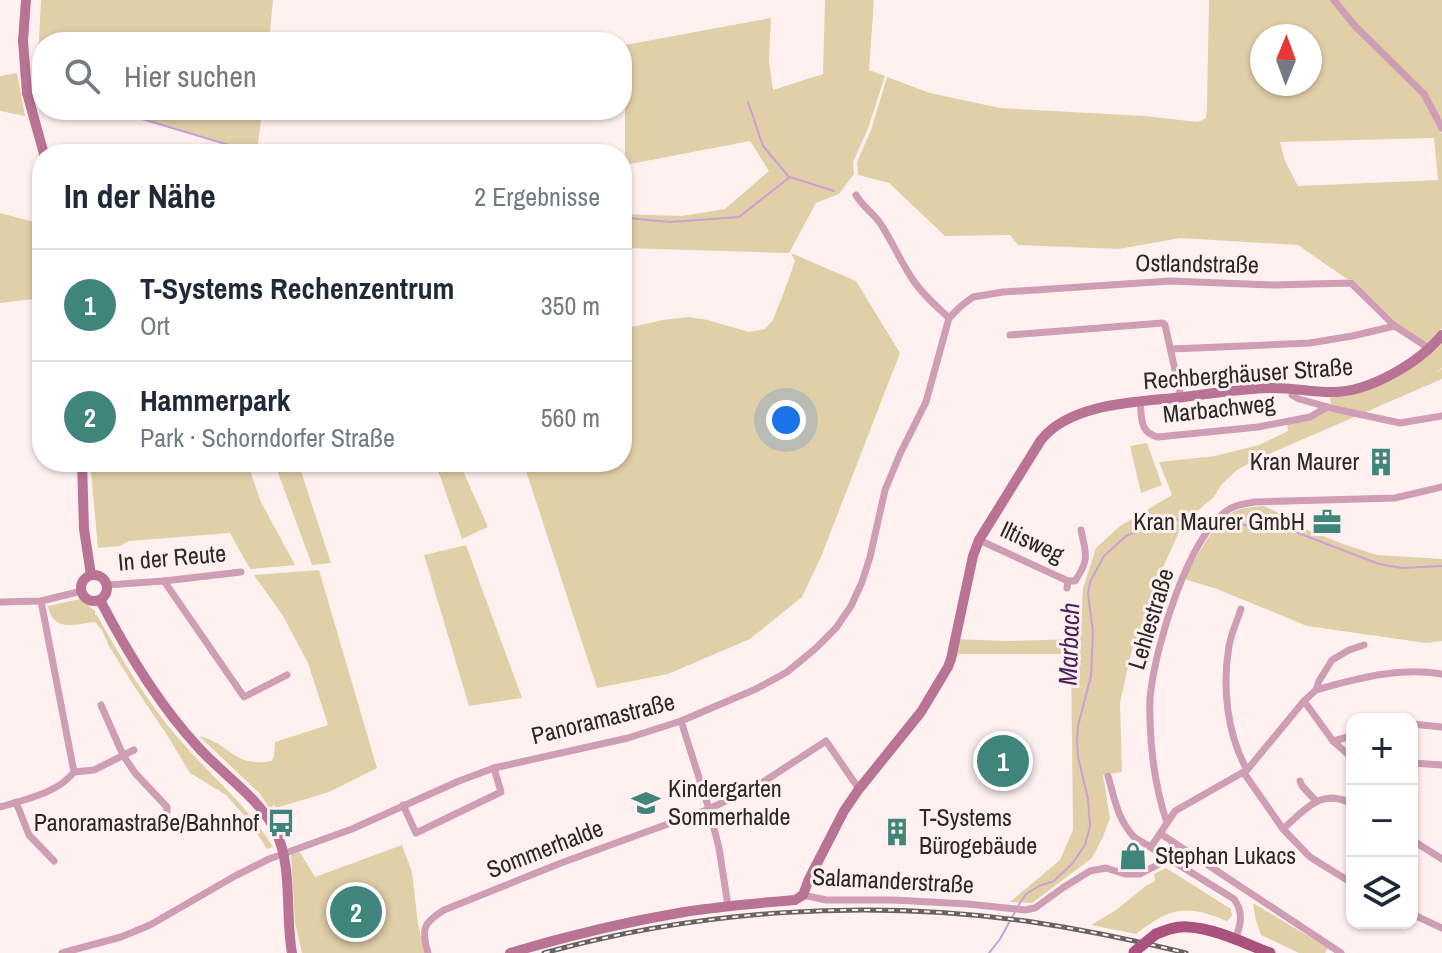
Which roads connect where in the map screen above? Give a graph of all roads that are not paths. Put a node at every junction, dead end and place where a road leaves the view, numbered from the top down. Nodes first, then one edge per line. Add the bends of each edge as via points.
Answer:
1 (23, 0) edge
2 (1334, 0) edge
3 (32, 106) edge
4 (36, 120) edge
5 (1442, 128) edge
6 (42, 144) edge
7 (856, 195) dead end
8 (949, 318) junction
9 (1395, 326) junction
10 (1010, 335) dead end
11 (1442, 335) edge
12 (1172, 349) junction
13 (1430, 349) junction
14 (1292, 389) junction
15 (1181, 397) junction
16 (1140, 401) junction
17 (1327, 407) junction
18 (1442, 416) edge
19 (82, 472) edge
20 (1442, 487) edge
21 (1081, 530) dead end
22 (979, 540) junction
23 (241, 572) dead end
24 (91, 575) junction
25 (164, 581) junction
26 (107, 585) junction
27 (82, 591) junction
28 (100, 600) junction
29 (41, 601) junction
30 (0, 602) edge
31 (1241, 609) dead end
32 (1364, 645) dead end
33 (1442, 674) edge
34 (287, 675) dead end
35 (1316, 690) junction
36 (1304, 701) junction
37 (101, 705) dead end
38 (681, 721) junction
39 (1418, 725) edge
40 (1442, 727) edge
41 (1346, 738) edge
42 (1333, 741) junction
43 (134, 750) dead end
44 (1346, 753) edge
45 (123, 755) junction
46 (1418, 763) edge
47 (1442, 765) edge
48 (494, 768) junction
49 (74, 772) junction
50 (1245, 772) junction
51 (1108, 776) dead end
52 (1300, 781) dead end
53 (859, 789) junction
54 (1316, 801) junction
55 (16, 802) junction
56 (1346, 802) edge
57 (403, 805) junction
58 (0, 807) edge
59 (709, 809) junction
60 (167, 812) dead end
61 (1167, 823) junction
62 (1283, 829) junction
63 (1161, 834) junction
64 (1418, 844) edge
65 (1151, 847) junction
66 (284, 854) junction
67 (1169, 859) junction
68 (1442, 859) edge
69 (54, 861) dead end
70 (1346, 879) edge
71 (803, 895) junction
72 (728, 906) junction
73 (1418, 917) edge
74 (1442, 928) edge
75 (1237, 939) junction
76 (62, 953) edge
77 (291, 953) edge
78 (428, 953) edge
79 (510, 953) edge
80 (1134, 953) edge
81 (1270, 953) edge
82 (1341, 953) edge

1 - 3 street
2 - 5 street via 1424,94
4 - 6 street
7 - 8 street via 884,230 911,278
8 - 9 street, Ostlandstraße via 973,297 988,293 1170,281 1351,283
8 - 38 street, Panoramastraße via 926,402 885,490 870,557 851,606 836,628 787,672
9 - 12 street via 1310,343
9 - 13 street, Ostlandstraße
10 - 12 street via 1163,323
11 - 13 street, Rechberghäuser Straße
12 - 15 street
13 - 14 street, Rechberghäuser Straße via 1402,369 1359,388
14 - 15 street, Rechberghäuser Straße
14 - 17 street via 1296,398
15 - 16 street, Rechberghäuser Straße
16 - 17 street, Marbachweg via 1145,431 1161,437 1258,427 1310,417
16 - 22 street, Rechberghäuser Straße via 1090,411 1046,434
17 - 18 street via 1400,423
19 - 24 street
20 - 61 street, Lehlestraße via 1395,498 1254,502 1223,513 1205,534 1180,580 1150,692 1151,752
21 - 22 street, Iltisweg via 1087,557 1083,570 1067,585
22 - 53 street, Rechberghäuser Straße via 948,667 921,712
23 - 25 street, In der Reute
24 - 26 street
24 - 27 street via 83,581
25 - 26 street, In der Reute
25 - 34 street via 244,697
26 - 28 street
27 - 28 street via 88,599
27 - 29 street
28 - 66 street via 171,715 263,812
29 - 30 street
29 - 49 street
31 - 50 street via 1229,645 1227,688 1231,732
32 - 35 street via 1332,660
33 - 35 street via 1367,675
35 - 36 street
36 - 42 street
36 - 50 street
37 - 45 street
38 - 48 street, Panoramastraße
38 - 59 street
39 - 40 street
41 - 42 street
42 - 44 street
43 - 45 street
45 - 49 street via 94,770
45 - 60 street
46 - 47 street
48 - 57 street, Panoramastraße
48 - 57 street via 501,792 416,833
49 - 55 street via 39,795
50 - 61 street via 1175,811
50 - 62 street
51 - 65 street via 1124,825
52 - 54 street
53 - 59 street, Sommerhalde via 826,741 757,786
53 - 71 street, Rechberghäuser Straße
54 - 56 street via 1332,797
54 - 62 street
55 - 58 street
55 - 69 street via 29,835
57 - 66 street, Panoramastraße
59 - 72 street
59 - 78 street, Sommerhalde via 444,910 424,927
61 - 63 street
62 - 70 street via 1310,857
63 - 65 street
63 - 82 street
64 - 68 street
65 - 67 street
66 - 76 street, Panoramastraße via 145,927
66 - 77 street
67 - 71 street, Salamanderstraße via 1140,874 1090,871 1025,910
67 - 75 street via 1234,899 1242,917
71 - 72 street, Salamanderstraße
72 - 79 street, Salamanderstraße via 579,933
73 - 74 street
75 - 80 main road, bridge via 1204,929 1171,928
75 - 81 main road

